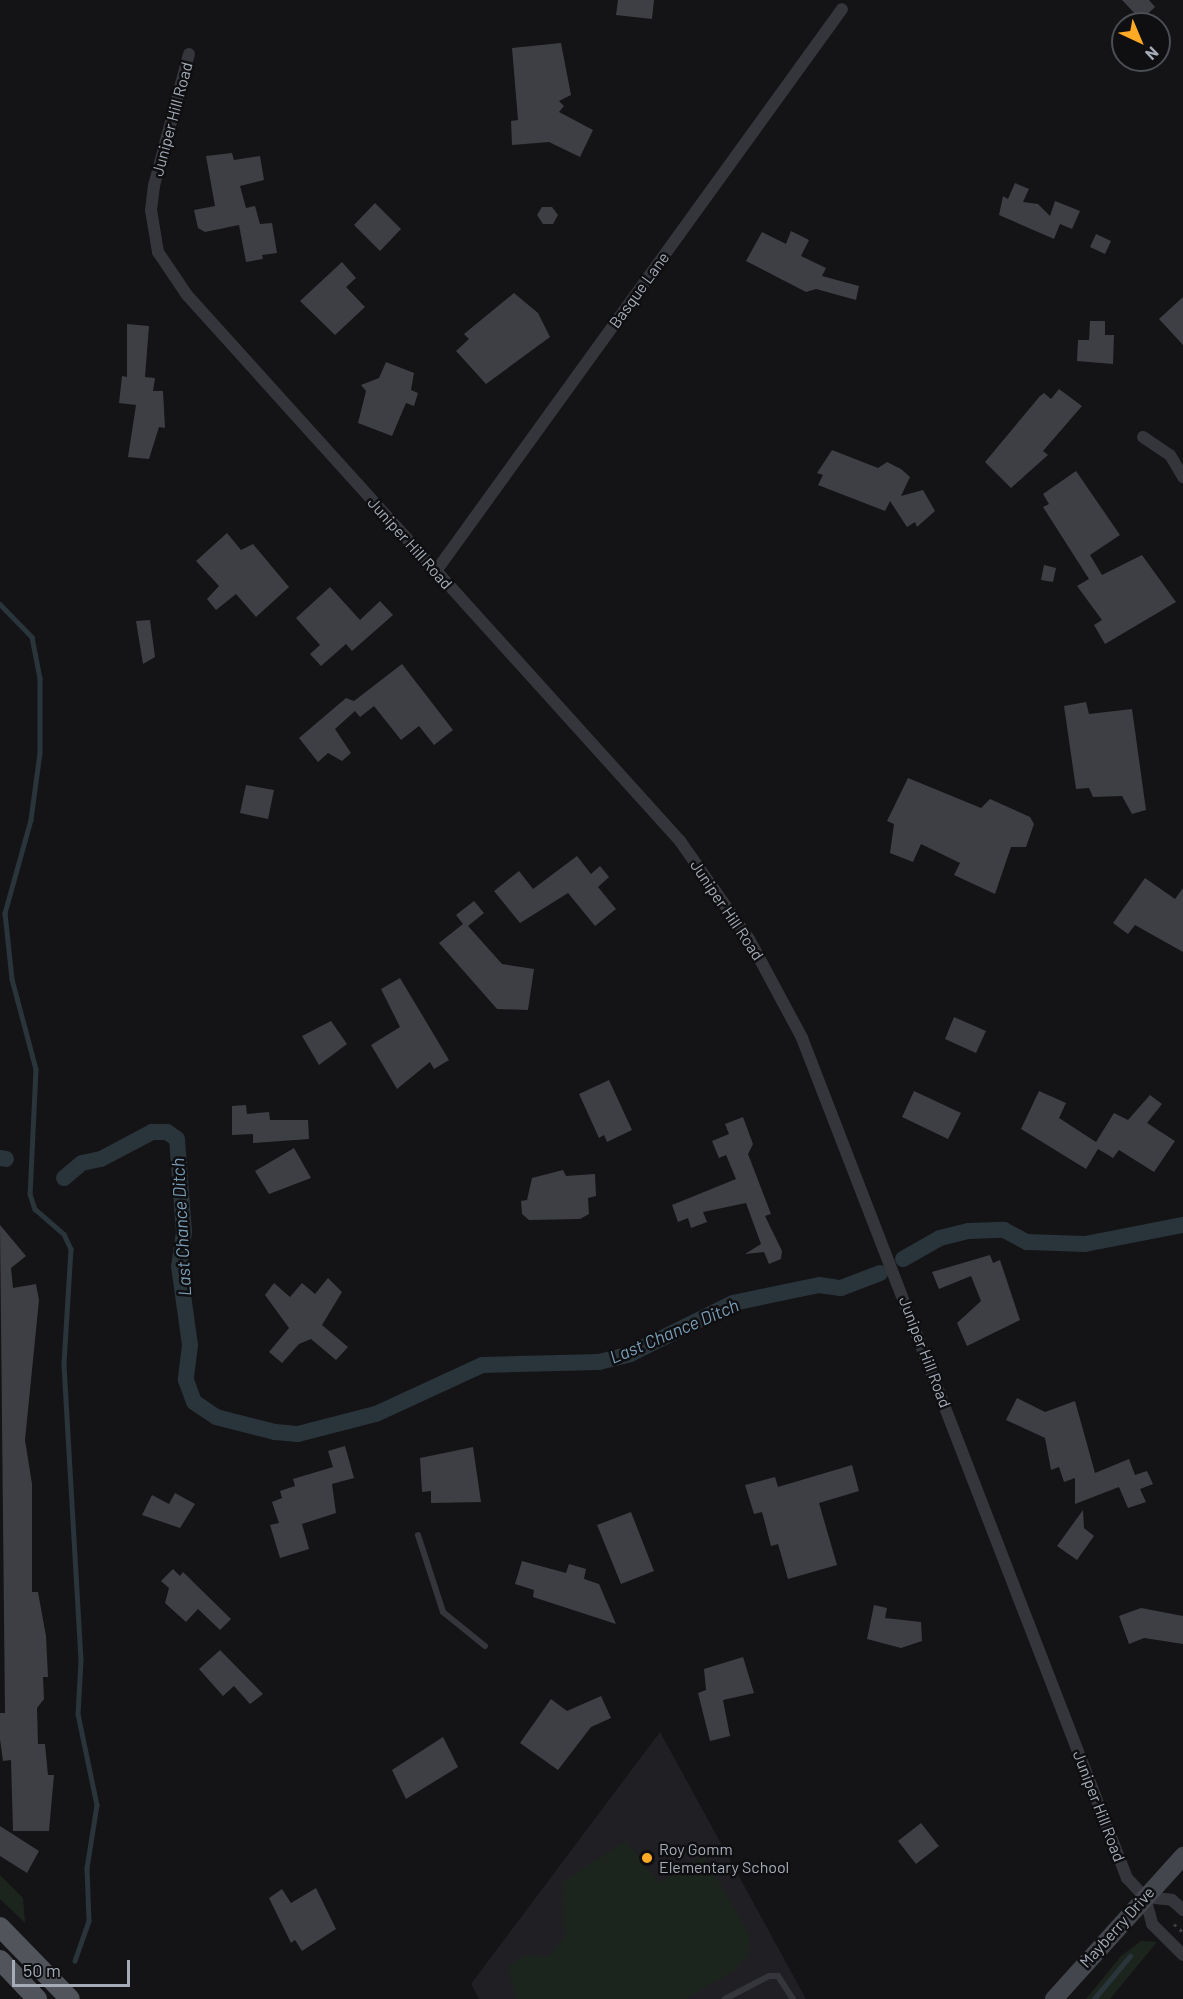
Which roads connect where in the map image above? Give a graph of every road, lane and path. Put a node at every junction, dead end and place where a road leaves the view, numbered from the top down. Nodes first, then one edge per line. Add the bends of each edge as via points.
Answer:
1 (842, 9) dead end
2 (189, 54) dead end
3 (1143, 437) dead end
4 (1183, 477) edge
5 (436, 572) junction
6 (418, 1535) dead end
7 (485, 1646) dead end
8 (1183, 1856) edge
9 (1145, 1897) junction
10 (1183, 1910) edge
11 (0, 1927) edge
12 (1183, 1955) edge
13 (0, 1960) edge
14 (37, 1999) edge
15 (70, 1999) edge
16 (725, 1999) edge
17 (793, 1999) edge
18 (1054, 1999) edge

1 - 5 street, Basque Lane
2 - 5 street, Juniper Hill Road via 154,186 151,221 158,252 187,295
3 - 4 street via 1170,455
5 - 9 street, Juniper Hill Road via 680,841 729,906 769,973 802,1038 1127,1878
6 - 7 lane via 443,1612
8 - 9 main road, Mayberry Drive
9 - 10 street via 1172,1900
9 - 12 street via 1152,1924
9 - 18 main road, Mayberry Drive
11 - 15 main road
13 - 14 main road
16 - 17 lane via 769,1976 778,1976

